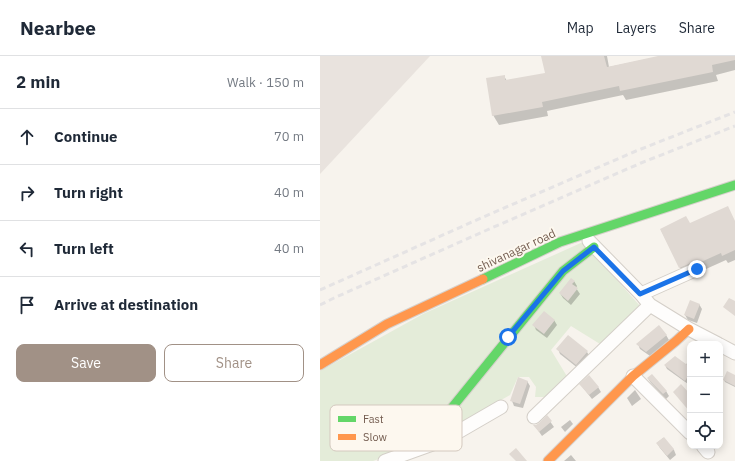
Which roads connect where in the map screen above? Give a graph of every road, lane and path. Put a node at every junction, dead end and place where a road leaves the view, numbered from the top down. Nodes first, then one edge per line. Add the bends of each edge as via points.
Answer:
1 (735, 185) edge
2 (582, 235) junction
3 (594, 247) junction
4 (697, 269) dead end
5 (640, 294) junction
6 (650, 305) junction
7 (689, 329) junction
8 (712, 341) edge
9 (723, 347) edge
10 (735, 353) edge
11 (320, 365) edge
12 (633, 376) junction
13 (454, 405) edge
14 (501, 406) dead end
15 (534, 417) dead end
16 (462, 429) edge
17 (687, 430) edge
18 (413, 451) edge
19 (385, 461) edge
20 (548, 461) edge

1 - 2 street, shivanagar road
2 - 3 street
2 - 11 street, shivanagar road via 560,242 387,324
3 - 5 street
3 - 13 street via 563,271
4 - 5 street
5 - 6 street
6 - 7 street
6 - 15 street
7 - 8 street
7 - 12 street
9 - 10 street
12 - 17 street
12 - 20 street
14 - 16 street
18 - 19 street

